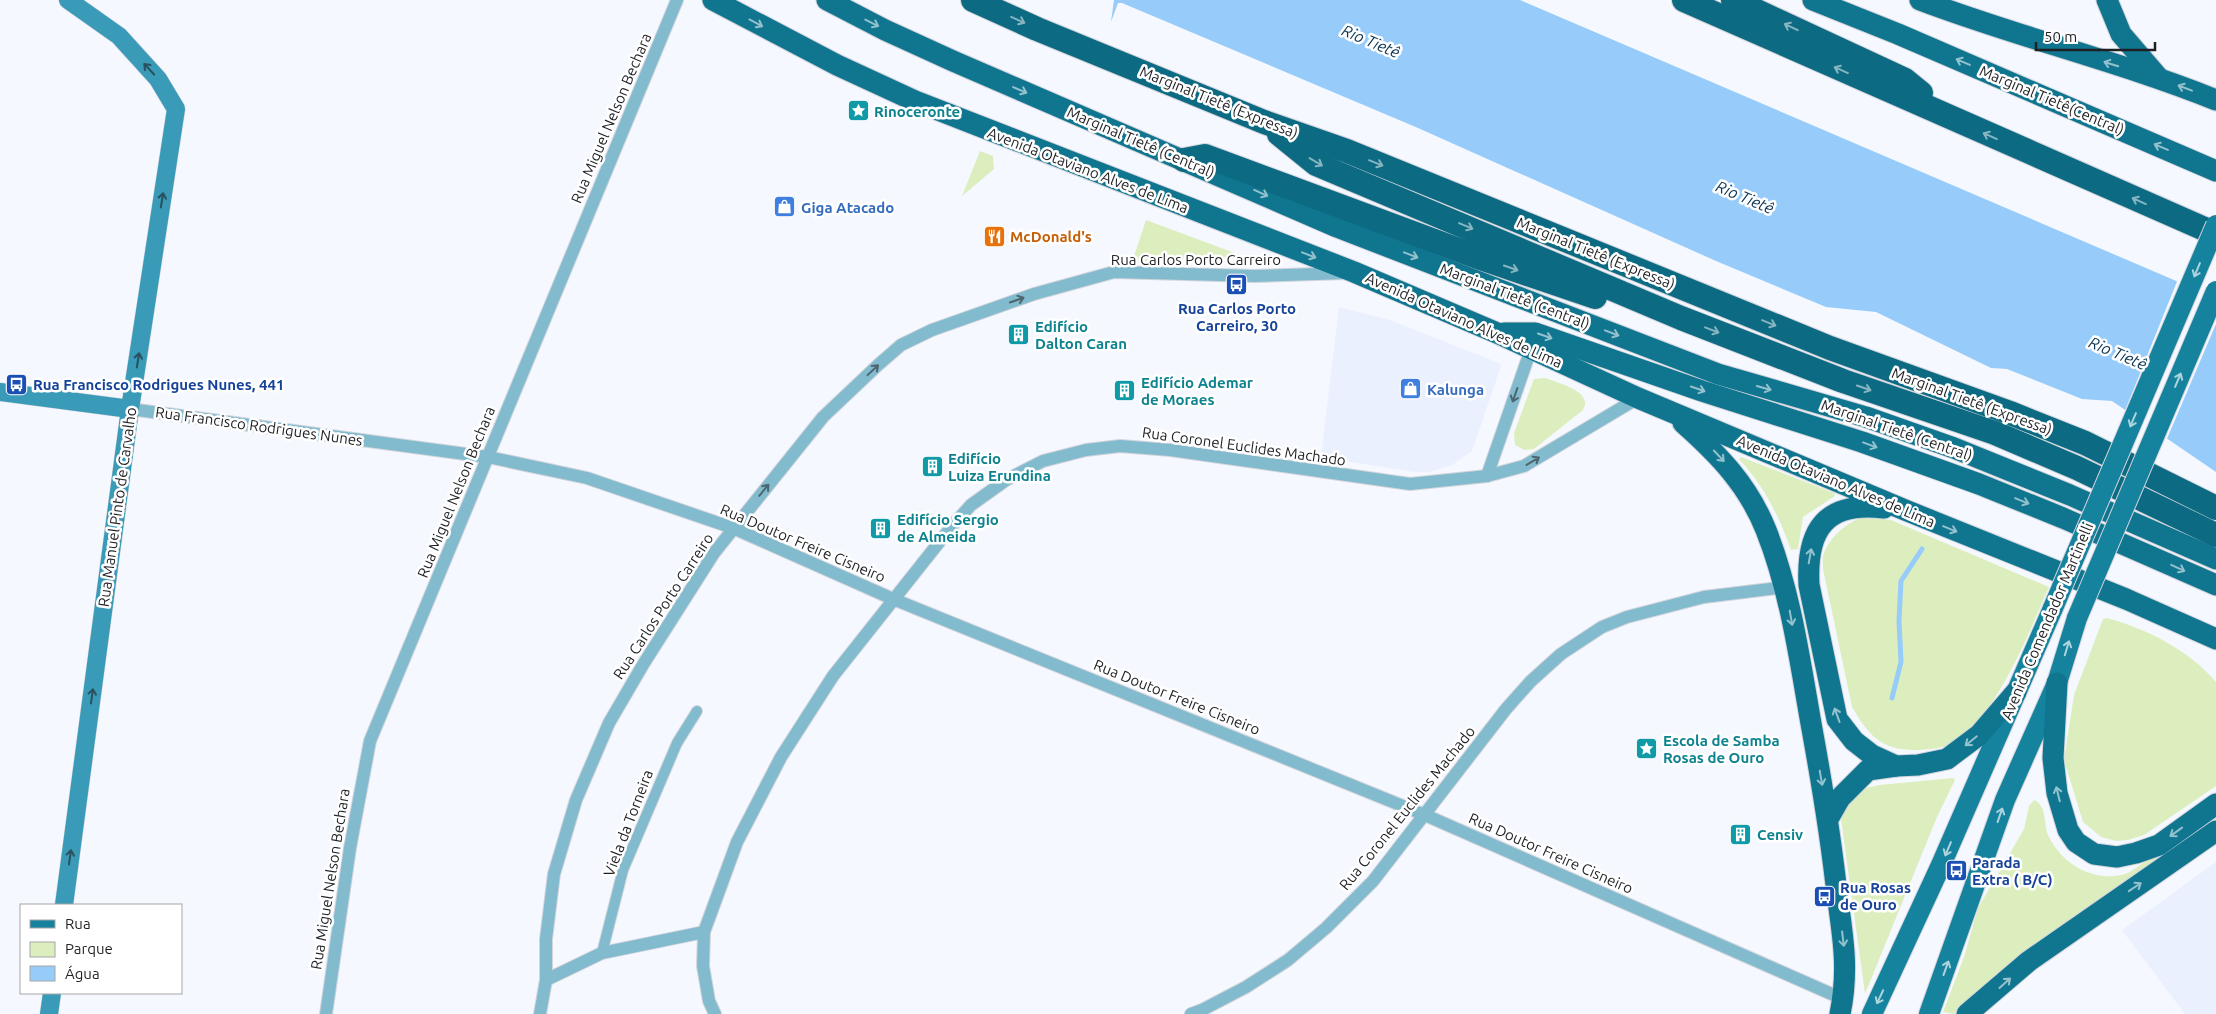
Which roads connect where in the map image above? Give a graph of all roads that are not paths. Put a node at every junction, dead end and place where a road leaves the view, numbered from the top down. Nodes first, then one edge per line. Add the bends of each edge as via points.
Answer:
1 (68, 0) edge
2 (677, 0) edge
3 (713, 0) edge
4 (827, 0) edge
5 (973, 0) edge
6 (1684, 0) edge
7 (1732, 0) edge
8 (1813, 0) edge
9 (1849, 0) edge
10 (1920, 0) edge
11 (2107, 0) edge
12 (1898, 34) junction
13 (2158, 78) junction
14 (2214, 99) edge
15 (1953, 120) junction
16 (1264, 122) junction
17 (1184, 160) junction
18 (2211, 168) edge
19 (2216, 225) edge
20 (2216, 234) edge
21 (1354, 272) junction
22 (2216, 291) edge
23 (1680, 318) junction
24 (1497, 333) junction
25 (1531, 349) junction
26 (0, 392) edge
27 (1638, 398) junction
28 (130, 408) junction
29 (1670, 411) junction
30 (488, 457) junction
31 (1487, 476) junction
32 (2216, 508) edge
33 (1905, 510) junction
34 (733, 528) junction
35 (2216, 535) edge
36 (2216, 559) edge
37 (2216, 586) edge
38 (1786, 587) junction
39 (2126, 599) junction
40 (893, 600) junction
41 (2216, 639) edge
42 (2216, 656) edge
43 (2057, 683) junction
44 (2016, 692) junction
45 (697, 711) dead end
46 (1896, 766) junction
47 (2216, 804) edge
48 (1425, 815) junction
49 (1828, 819) junction
50 (2216, 831) edge
51 (64, 904) edge
52 (704, 932) junction
53 (602, 953) junction
54 (546, 980) junction
55 (52, 994) edge
56 (1842, 1006) edge
57 (50, 1014) edge
58 (326, 1014) edge
59 (540, 1014) edge
60 (715, 1014) edge
61 (1191, 1014) edge
62 (1872, 1014) edge
63 (1929, 1014) edge
64 (1967, 1014) edge

28 -> 1 main road, Rua Manuel Pinto de Carvalho via 176,109 158,79 119,36
2 - 30 street, Rua Miguel Nelson Bechara
3 -> 21 highway, Avenida Otaviano Alves de Lima via 837,65 915,101
4 -> 17 highway, Marginal Tietê (Central) via 953,61
5 -> 16 highway, Marginal Tietê (Expressa)
15 -> 6 highway
15 -> 7 highway via 1905,80
8 - 12 highway
9 - 12 highway via 1872,10
13 -> 10 highway via 1969,19
11 - 13 highway via 2121,34
18 -> 12 highway, Marginal Tietê(Central)
14 -> 13 highway
20 -> 15 highway
16 -> 23 highway, Marginal Tietê (Central) via 1316,164
16 -> 32 highway, Marginal Tietê (Expressa) via 1347,151 1830,348 2085,443
17 -> 23 highway via 1204,156 1483,259 1648,315
17 -> 36 highway, Marginal Tietê (Central) via 1337,227 1718,374 1866,417 1954,448
19 -> 44 main road, Avenida Comendador Martinelli, bridge
21 - 24 highway, Avenida Otaviano Alves de Lima
34 -> 21 street, Rua Carlos Porto Carreiro via 823,417 901,345 932,330 1034,294 1114,272 1254,276
43 -> 22 main road, Avenida Comendador Martinelli, bridge via 2077,618
23 -> 35 highway, Marginal Tietê (Central) via 1843,381 1995,433 2077,468
24 - 25 highway, Avenida Otaviano Alves de Lima
24 -> 37 highway via 1535,333 1862,442 2063,518
25 - 27 highway, Avenida Otaviano Alves de Lima
25 -> 31 street
26 - 28 main road, Rua Francisco Rodrigues Nunes
27 - 29 highway, Avenida Otaviano Alves de Lima
31 -> 27 street, Rua Coronel Euclides Machado via 1524,466
28 - 30 street, Rua Francisco Rodrigues Nunes
51 -> 28 main road, Rua Manuel Pinto de Carvalho
29 - 33 highway, Avenida Otaviano Alves de Lima
29 -> 38 highway via 1718,454 1737,478 1765,529
30 - 34 street, Rua Doutor Freire Cisneiro via 587,478
30 - 58 street, Rua Miguel Nelson Bechara via 370,741 350,848
31 - 40 street, Rua Coronel Euclides Machado via 1410,484 1170,450 1120,446 1086,450 1043,461 1006,480 971,505
33 -> 39 highway, Avenida Otaviano Alves de Lima
46 -> 33 highway via 1872,755 1854,741 1837,719 1809,585 1808,564 1815,535 1822,524 1838,512 1860,506
34 - 40 street, Rua Doutor Freire Cisneiro
34 - 54 street, Rua Carlos Porto Carreiro via 699,575 644,663 609,723 588,768 554,874 546,939
38 - 48 street, Rua Coronel Euclides Machado via 1704,597 1602,626 1561,654 1531,681
38 -> 49 highway
39 - 41 highway, Avenida Otaviano Alves de Lima
39 - 42 highway via 2182,630
40 - 48 street, Rua Doutor Freire Cisneiro
40 - 52 street, Rua Coronel Euclides Machado via 833,676 781,757 737,842
47 -> 43 highway via 2159,845 2136,853 2116,857 2094,854 2076,842 2068,830 2057,794 2052,758
63 -> 43 main road, Avenida Comendador Martinelli via 2005,800
44 -> 46 highway via 1979,735 1947,759
44 -> 62 main road, Avenida Comendador Martinelli via 1941,866
45 - 53 street, Viela da Torneira via 677,743 623,870
46 - 49 highway via 1868,770 1840,798
48 - 56 street, Rua Doutor Freire Cisneiro
48 - 61 street, Rua Coronel Euclides Machado via 1373,881 1326,928 1288,960
49 -> 56 highway via 1846,970
64 -> 50 highway via 2029,962
52 - 53 street
52 - 60 street, Rua Coronel Euclides Machado via 703,966 709,1002
53 - 54 street
54 - 59 street, Rua Carlos Porto Carreiro
55 - 57 main road

